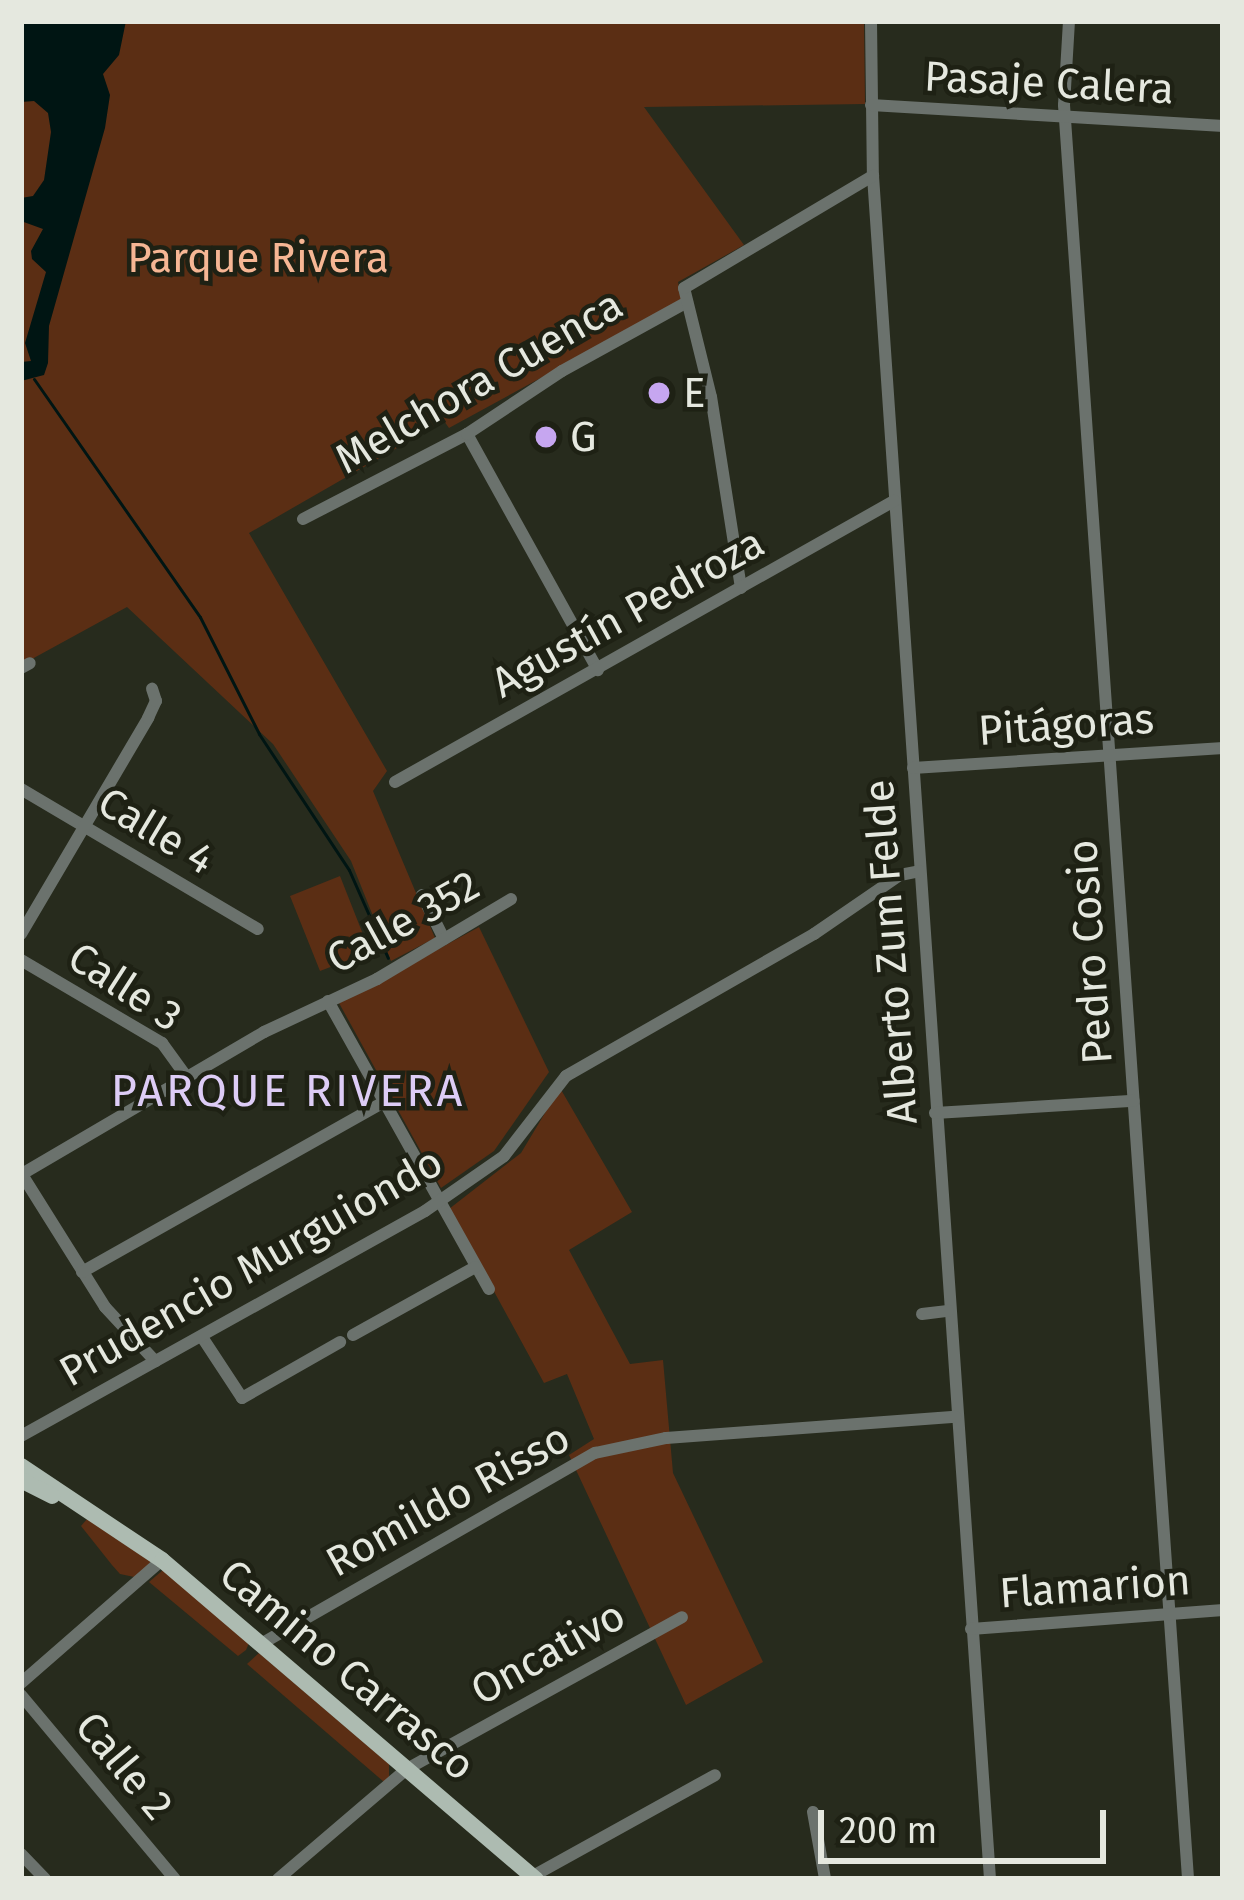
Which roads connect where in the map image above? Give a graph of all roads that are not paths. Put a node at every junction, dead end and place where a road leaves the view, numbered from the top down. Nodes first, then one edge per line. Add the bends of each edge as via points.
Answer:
1 (871, 21) edge
2 (1069, 21) edge
3 (872, 105) junction
4 (1065, 116) junction
5 (1223, 126) edge
6 (873, 176) junction
7 (686, 295) junction
8 (467, 434) junction
9 (894, 501) junction
10 (302, 519) dead end
11 (741, 588) junction
12 (598, 670) junction
13 (152, 689) dead end
14 (1223, 748) edge
15 (1109, 756) junction
16 (913, 768) junction
17 (395, 782) dead end
18 (21, 789) edge
19 (84, 826) junction
20 (920, 871) junction
21 (422, 895) dead end
22 (511, 899) dead end
23 (258, 929) dead end
24 (21, 934) edge
25 (444, 939) junction
26 (21, 960) edge
27 (328, 1001) junction
28 (186, 1076) junction
29 (1134, 1101) junction
30 (384, 1102) junction
31 (934, 1113) junction
32 (21, 1174) edge
33 (440, 1201) junction
34 (475, 1267) junction
35 (82, 1272) junction
36 (489, 1289) dead end
37 (948, 1311) junction
38 (922, 1314) dead end
39 (202, 1336) junction
40 (155, 1361) junction
41 (955, 1417) junction
42 (21, 1436) edge
43 (23, 1468) edge
44 (162, 1560) junction
45 (1223, 1610) edge
46 (1170, 1614) junction
47 (682, 1618) dead end
48 (971, 1629) junction
49 (261, 1644) junction
50 (21, 1683) edge
51 (21, 1695) edge
52 (407, 1769) junction
53 (715, 1775) dead end
54 (813, 1812) dead end
55 (21, 1854) edge
56 (534, 1877) edge
57 (45, 1879) edge
58 (175, 1879) edge
59 (278, 1879) edge
60 (826, 1879) edge
61 (990, 1879) edge
62 (1188, 1879) edge

1 - 3 street, Alberto Zum Felde
2 - 4 street, Pedro Cosio
3 - 4 street, Pasaje Calera
3 - 6 street, Alberto Zum Felde
4 - 5 street, Pasaje Calera
4 - 15 street, Pedro Cosio
6 - 7 street, Melchora Cuenca
6 - 9 street, Alberto Zum Felde
7 - 8 street, Melchora Cuenca
7 - 11 street
8 - 10 street, Melchora Cuenca
8 - 12 street
9 - 11 street, Agustín Pedroza
9 - 16 street, Alberto Zum Felde
11 - 12 street, Agustín Pedroza
12 - 17 street, Agustín Pedroza
13 - 19 street via 148,718
14 - 15 street, Pitágoras
15 - 16 street, Pitágoras
15 - 29 street, Pedro Cosio
16 - 20 street, Alberto Zum Felde
18 - 19 street, Calle 4
19 - 23 street, Calle 4
19 - 24 street
20 - 31 street, Alberto Zum Felde
20 - 33 street, Prudencio Murguiondo via 900,875 814,934 566,1076 504,1156
21 - 25 street
22 - 25 street, Calle 352
25 - 27 street, Calle 352
26 - 28 street, Calle 3 via 162,1042
27 - 28 street, Calle 352
27 - 30 street
28 - 32 street, Calle 352
29 - 31 street
29 - 46 street, Pedro Cosio
30 - 33 street
30 - 35 street
31 - 37 street, Alberto Zum Felde
32 - 35 street
33 - 34 street
33 - 39 street, Prudencio Murguiondo
34 - 36 street
34 - 39 street via 239,1398
35 - 40 street
37 - 38 street
37 - 41 street, Alberto Zum Felde
39 - 40 street, Prudencio Murguiondo
40 - 42 street, Prudencio Murguiondo
41 - 48 street, Alberto Zum Felde
41 - 49 street, Romildo Risso via 635,1442 606,1451
43 - 44 main road, Camino Carrasco
44 - 49 main road, Camino Carrasco
44 - 50 street
45 - 46 street, Flamarion
46 - 48 street, Flamarion
46 - 62 street, Pedro Cosio
47 - 52 street, Oncativo
48 - 61 street, Alberto Zum Felde
49 - 52 main road, Camino Carrasco
51 - 58 street, Calle 2
52 - 56 main road, Camino Carrasco
52 - 59 street, Oncativo
53 - 56 street
54 - 60 street
55 - 57 street

